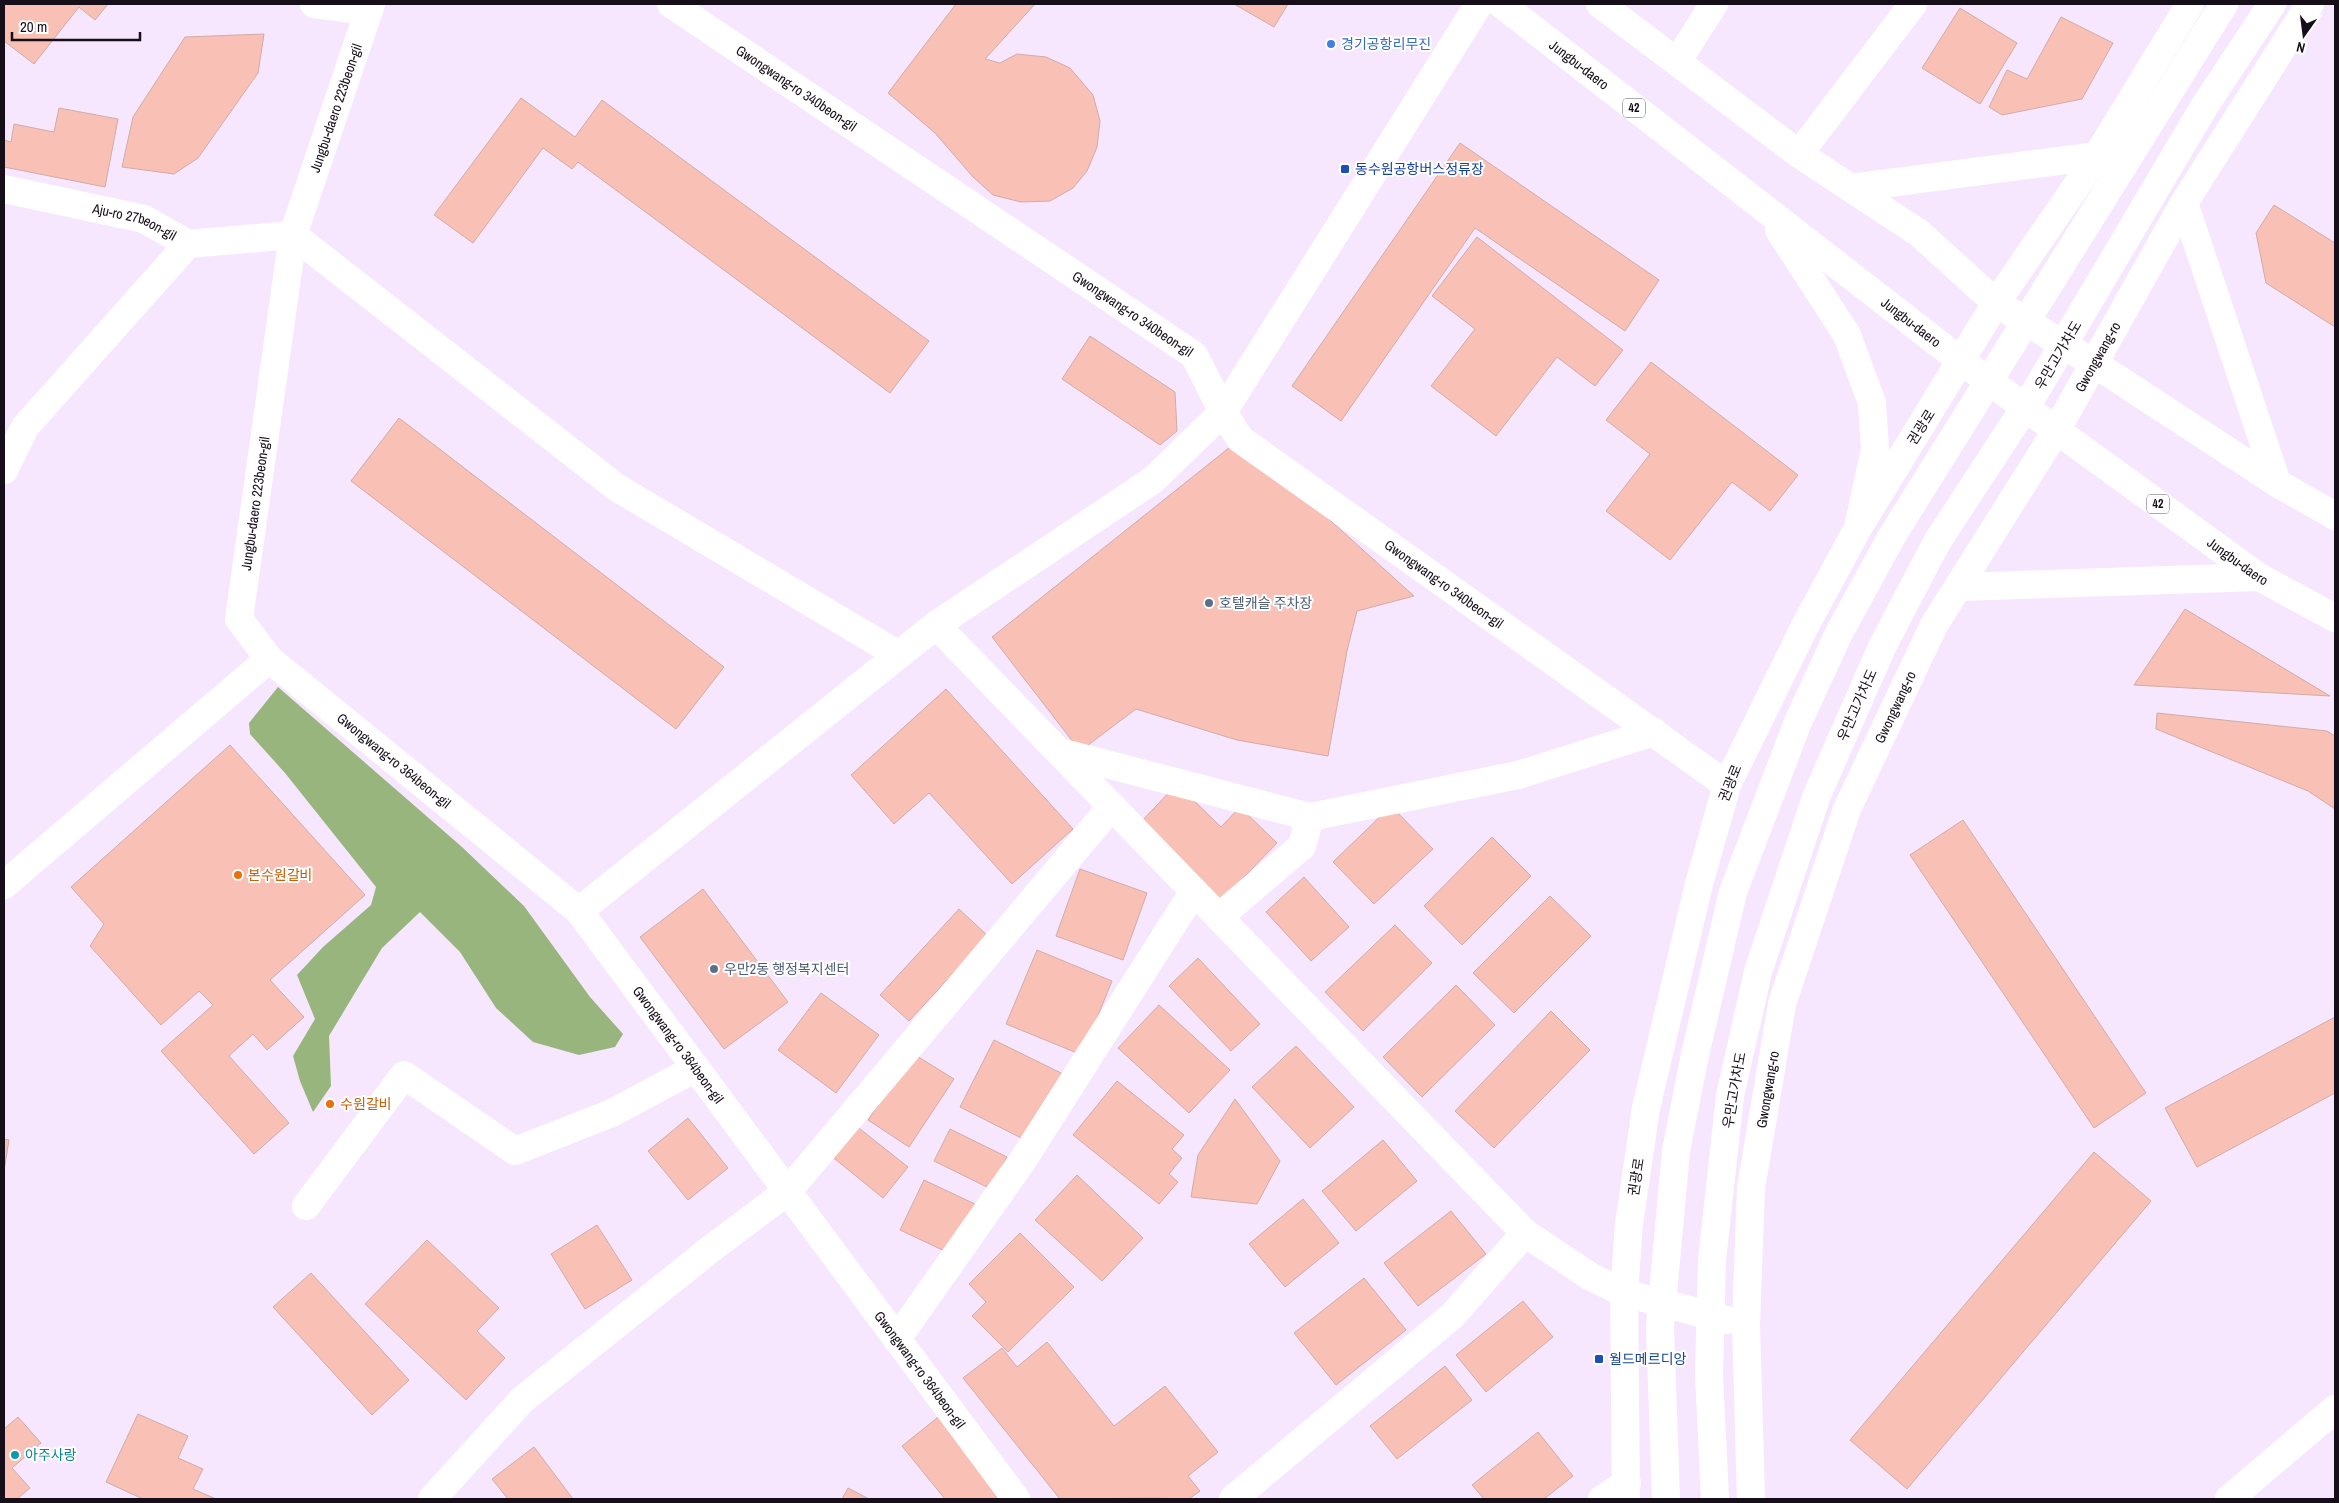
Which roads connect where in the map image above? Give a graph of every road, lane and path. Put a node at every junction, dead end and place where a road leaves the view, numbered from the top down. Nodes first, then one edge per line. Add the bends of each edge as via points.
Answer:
1 (314, 4) edge
2 (671, 4) edge
3 (1479, 4) edge
4 (1501, 4) edge
5 (1600, 4) edge
6 (1714, 4) edge
7 (1913, 4) edge
8 (2190, 4) edge
9 (2224, 4) edge
10 (2272, 4) edge
11 (2310, 4) edge
12 (370, 7) edge
13 (1677, 62) junction
14 (1799, 154) junction
15 (2097, 156) junction
16 (1850, 188) junction
17 (4, 189) edge
18 (2184, 203) junction
19 (1768, 212) junction
20 (293, 235) junction
21 (188, 244) junction
22 (1996, 303) junction
23 (1962, 361) junction
24 (2095, 364) junction
25 (1223, 412) junction
26 (2056, 431) junction
27 (4, 470) edge
28 (2277, 483) junction
29 (2335, 516) edge
30 (1858, 528) junction
31 (2259, 577) junction
32 (1960, 587) junction
33 (2335, 618) edge
34 (936, 625) junction
35 (899, 655) junction
36 (269, 659) junction
37 (1654, 732) junction
38 (1060, 752) junction
39 (1727, 785) junction
40 (1112, 806) junction
41 (1310, 817) junction
42 (4, 885) edge
43 (1194, 891) junction
44 (579, 911) junction
45 (1219, 917) junction
46 (696, 1068) junction
47 (788, 1191) junction
48 (306, 1206) dead end
49 (1525, 1233) junction
50 (1624, 1292) junction
51 (1746, 1325) junction
52 (897, 1339) junction
53 (2335, 1409) edge
54 (1627, 1491) edge
55 (432, 1499) edge
56 (1016, 1499) edge
57 (1233, 1499) edge
58 (1602, 1499) edge
59 (1666, 1499) edge
60 (1716, 1499) edge
61 (1751, 1499) edge
62 (2229, 1499) edge

1 - 12 street
2 - 25 street, Gwongwang-ro 340beon-gil via 1194,355
3 - 25 street
4 - 19 street, Jungbu-daero / 42
5 - 13 street
6 - 13 street
7 - 14 street
8 - 15 street
9 - 59 street via 1892,536 1839,633 1798,722 1734,892 1694,1055 1676,1151 1660,1326
10 - 60 street, 우만고가차도 via 2204,107 2036,392 1937,542 1883,645 1817,795 1758,972 1730,1096 1712,1260 1709,1375
11 - 18 street, Gwongwang-ro
12 - 20 street, Jungbu-daero 223beon-gil
13 - 14 street
14 - 16 street
15 - 16 street
15 - 22 street, 권광로
16 - 22 street via 1919,233
17 - 21 street, Aju-ro 27beon-gil via 144,219
18 - 24 street, Gwongwang-ro
18 - 28 street
19 - 23 street, Jungbu-daero / 42
19 - 30 street via 1847,335 1872,403 1875,449
20 - 21 street, Aju-ro 27beon-gil
20 - 35 street via 616,488
20 - 36 street, Jungbu-daero 223beon-gil via 239,618
21 - 27 street via 25,427
22 - 23 street, 권광로
22 - 24 street
23 - 26 street, Jungbu-daero / 42
23 - 30 street, 권광로
24 - 26 street, Gwongwang-ro
24 - 28 street
25 - 34 street via 1153,480
25 - 37 street, Gwongwang-ro 340beon-gil via 1240,439
26 - 31 street, Jungbu-daero / 42
26 - 32 street, Gwongwang-ro
28 - 29 street
30 - 39 street, 권광로 via 1806,624
31 - 32 street
31 - 33 street, Jungbu-daero / 42
32 - 51 street, Gwongwang-ro via 1934,625 1848,809 1782,1004 1751,1188
34 - 35 street
34 - 38 street
35 - 44 street
36 - 42 street
36 - 44 street, Gwongwang-ro 364beon-gil
37 - 39 street, Gwongwang-ro 340beon-gil
37 - 41 street via 1518,775
38 - 40 street
38 - 41 street
39 - 50 street, 권광로 via 1699,884 1646,1108 1629,1224
40 - 43 street
40 - 47 street
41 - 45 street via 1302,846
43 - 45 street
43 - 52 street via 1023,1160
44 - 46 street, Gwongwang-ro 364beon-gil
45 - 49 street
46 - 47 street, Gwongwang-ro 364beon-gil
46 - 48 street via 612,1112 516,1151 404,1075
47 - 52 street, Gwongwang-ro 364beon-gil
47 - 55 street via 522,1400
49 - 50 street via 1591,1277
49 - 57 street via 1454,1315
50 - 51 street
50 - 54 street, 권광로
51 - 61 street, Gwongwang-ro
52 - 56 street, Gwongwang-ro 364beon-gil
53 - 62 street
54 - 58 street

